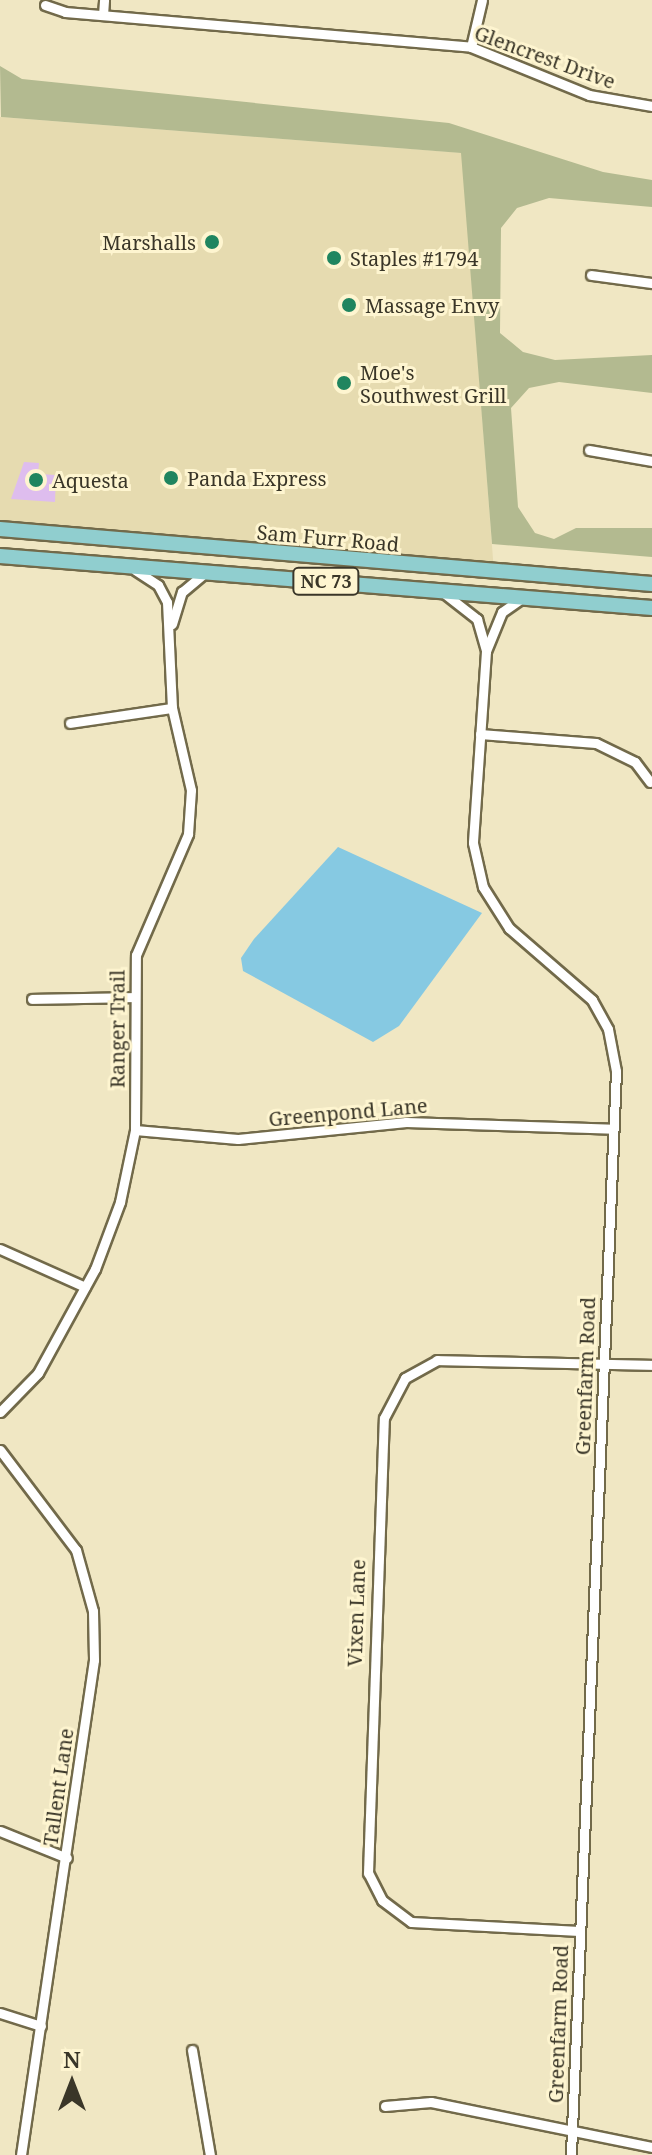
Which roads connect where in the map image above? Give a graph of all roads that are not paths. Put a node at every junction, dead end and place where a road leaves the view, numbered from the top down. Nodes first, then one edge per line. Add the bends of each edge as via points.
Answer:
1 (104, 0) edge
2 (482, 0) edge
3 (45, 5) dead end
4 (103, 15) junction
5 (471, 47) junction
6 (652, 106) edge
7 (591, 275) dead end
8 (652, 283) edge
9 (589, 450) dead end
10 (652, 461) edge
11 (0, 529) edge
12 (0, 556) edge
13 (127, 566) junction
14 (206, 572) junction
15 (652, 584) edge
16 (439, 591) junction
17 (524, 598) junction
18 (652, 606) edge
19 (172, 624) junction
20 (486, 651) junction
21 (172, 708) junction
22 (70, 723) dead end
23 (480, 734) junction
24 (650, 782) edge
25 (134, 997) junction
26 (32, 999) dead end
27 (613, 1129) junction
28 (135, 1130) junction
29 (0, 1249) edge
30 (85, 1287) junction
31 (603, 1363) junction
32 (652, 1365) edge
33 (0, 1412) edge
34 (0, 1450) edge
35 (0, 1831) edge
36 (67, 1858) junction
37 (579, 1931) junction
38 (0, 2013) edge
39 (41, 2026) junction
40 (192, 2050) dead end
41 (385, 2106) dead end
42 (572, 2129) junction
43 (652, 2147) edge
44 (21, 2155) edge
45 (210, 2155) edge
46 (571, 2155) edge

1 - 4 street
2 - 5 street
3 - 4 street, Glencrest Drive
4 - 5 street, Glencrest Drive
5 - 6 street, Glencrest Drive via 589,95
7 - 8 street
9 - 10 street
11 - 15 main road, Sam Furr Road / NC 73
12 - 13 main road, NC 73
13 - 14 main road, NC 73
13 - 19 street, Ranger Trail via 158,585
14 - 16 main road, NC 73
14 - 19 street, Ranger Trail via 182,592
16 - 17 main road, NC 73
16 - 20 street, Greenfarm Road via 477,619
17 - 18 main road, NC 73
17 - 20 street, Greenfarm Road via 502,612
19 - 21 street, Ranger Trail
20 - 23 street, Greenfarm Road
21 - 22 street
21 - 25 street, Ranger Trail via 189,774 191,811 176,867 141,935
23 - 24 street via 596,743 635,762
23 - 27 street, Greenfarm Road via 473,843 477,871 509,928 601,1012 616,1071
25 - 26 street
25 - 28 street, Ranger Trail
27 - 28 street, Greenpond Lane via 406,1122 238,1139
27 - 31 street, Greenfarm Road
28 - 30 street, Ranger Trail via 120,1202
29 - 30 street
30 - 33 street, Ranger Trail via 28,1388
31 - 32 street, Vixen Lane
31 - 37 street, Greenfarm Road
31 - 37 street, Vixen Lane via 451,1358 419,1367 388,1401 379,1495 365,1841 374,1888 411,1922
34 - 36 street, Tallent Lane via 62,1526 91,1595 94,1660
35 - 36 street
36 - 39 street, Tallent Lane
37 - 42 street, Greenfarm Road
38 - 39 street
39 - 44 street, Tallent Lane
40 - 45 street
41 - 42 street via 415,2100
42 - 43 street
42 - 46 street, Greenfarm Road

